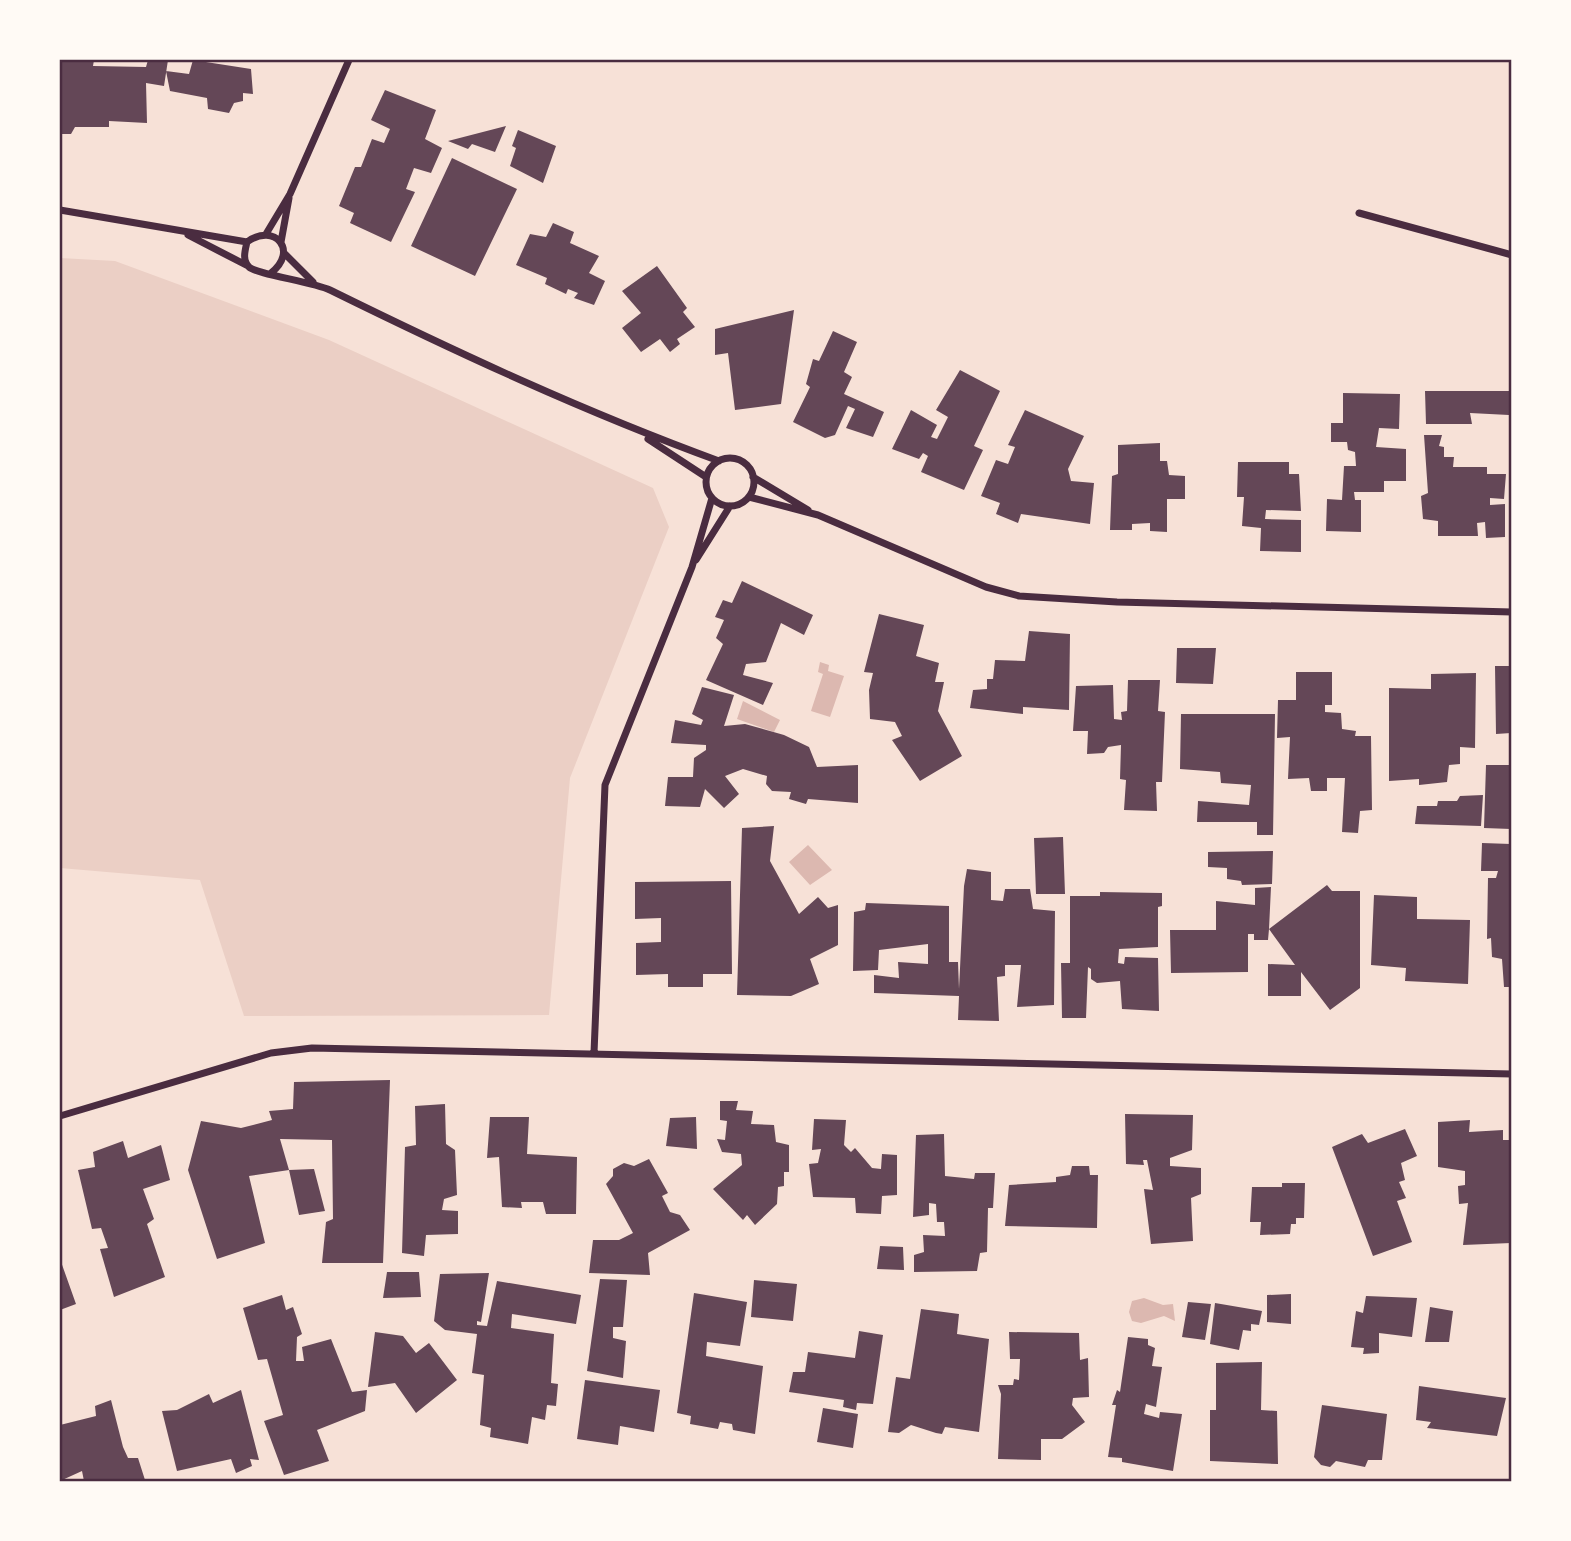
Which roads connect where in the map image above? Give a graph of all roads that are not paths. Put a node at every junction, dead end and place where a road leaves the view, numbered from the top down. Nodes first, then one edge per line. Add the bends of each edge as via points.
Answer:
1 (349, 60) edge
2 (290, 194) junction
3 (60, 210) edge
4 (1359, 213) dead end
5 (182, 232) junction
6 (266, 234) junction
7 (247, 242) junction
8 (281, 242) junction
9 (285, 254) junction
10 (1511, 255) edge
11 (248, 266) junction
12 (271, 273) junction
13 (313, 282) junction
14 (635, 430) junction
15 (719, 461) junction
16 (706, 477) junction
17 (753, 477) junction
18 (749, 496) junction
19 (712, 498) junction
20 (730, 506) junction
21 (818, 515) junction
22 (692, 567) junction
23 (1511, 612) edge
24 (594, 1053) junction
25 (1511, 1074) edge
26 (60, 1116) edge

1 - 2 street
2 - 6 street
2 - 8 street
3 - 5 street
4 - 10 street
5 - 7 street
5 - 11 street
6 - 7 street
6 - 8 street
7 - 11 street via 244,255
8 - 9 street
9 - 12 street
9 - 13 street
11 - 12 street via 258,273
12 - 13 street
13 - 14 street via 508,377
14 - 15 street
14 - 16 street
15 - 16 street
15 - 17 street via 740,460
16 - 19 street
17 - 18 street
17 - 21 street
18 - 20 street
18 - 21 street
19 - 20 street
19 - 22 street
20 - 22 street
21 - 23 street via 986,587 1019,596
22 - 24 street via 605,785
24 - 25 street
24 - 26 street via 312,1048 271,1053

